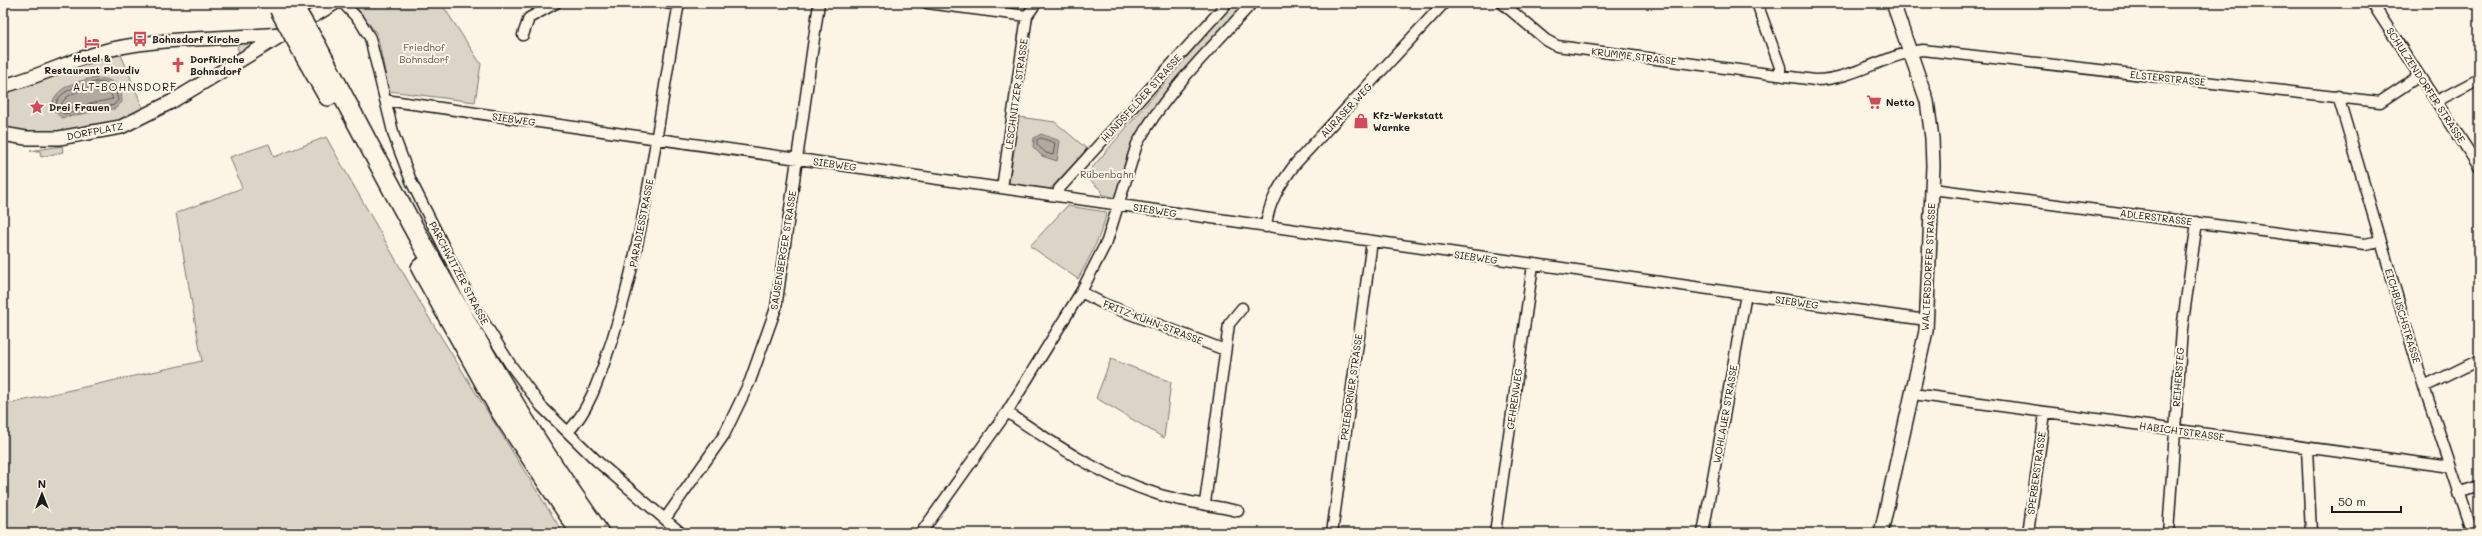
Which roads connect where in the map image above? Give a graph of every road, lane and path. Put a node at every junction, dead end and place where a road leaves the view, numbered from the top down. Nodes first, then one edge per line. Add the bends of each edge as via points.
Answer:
1 (335, 3) edge
2 (343, 3) edge
3 (556, 3) edge
4 (664, 3) edge
5 (818, 3) edge
6 (927, 3) edge
7 (1036, 3) edge
8 (1227, 3) edge
9 (1252, 3) edge
10 (1444, 3) edge
11 (1502, 3) edge
12 (1758, 3) edge
13 (1893, 3) edge
14 (2372, 3) edge
15 (678, 4) edge
16 (282, 5) edge
17 (1027, 16) junction
18 (281, 34) junction
19 (523, 35) dead end
20 (310, 49) junction
21 (1910, 52) junction
22 (1780, 75) junction
23 (2420, 76) junction
24 (2479, 79) edge
25 (3, 86) edge
26 (2338, 96) junction
27 (385, 100) junction
28 (2437, 101) junction
29 (3, 134) edge
30 (656, 139) junction
31 (797, 159) junction
32 (2479, 167) edge
33 (1002, 188) junction
34 (1932, 189) junction
35 (1058, 196) junction
36 (1118, 205) junction
37 (2196, 222) junction
38 (1266, 227) junction
39 (1372, 241) junction
40 (2380, 241) junction
41 (1533, 265) junction
42 (1081, 292) junction
43 (1746, 294) junction
44 (1242, 308) dead end
45 (1926, 320) junction
46 (1225, 350) junction
47 (2479, 360) edge
48 (2424, 387) junction
49 (1913, 394) junction
50 (1007, 412) junction
51 (2045, 413) junction
52 (2174, 429) junction
53 (568, 432) junction
54 (2307, 448) junction
55 (2450, 467) junction
56 (2479, 486) edge
57 (2458, 493) junction
58 (1205, 504) junction
59 (1238, 510) dead end
60 (665, 519) junction
61 (582, 533) edge
62 (599, 533) edge
63 (681, 533) edge
64 (921, 533) edge
65 (1332, 533) edge
66 (1495, 533) edge
67 (1703, 533) edge
68 (1881, 533) edge
69 (2028, 533) edge
70 (2168, 533) edge
71 (2311, 533) edge
72 (2473, 533) edge

1 - 18 street, DORFPLATZ via 315,17
2 - 27 street, PARCHWITZER STRASSE via 360,21 370,38
3 - 19 street via 529,18
4 - 15 street
5 - 31 street, SAUSENBERGER STRASSE
6 - 17 street
7 - 17 street, LESCHNITZER STRASSE
8 - 35 street, HUNDSFELDER STRASSE via 1059,189
9 - 36 street, HUNDSFELDER STRASSE via 1167,99 1151,121 1138,144
10 - 38 street, AURASER WEG via 1296,163 1271,202
11 - 22 street, KRUMME STRASSE via 1546,40 1557,46
12 - 22 street via 1780,67
13 - 21 street, WALTERSDORFER STRASSE
14 - 23 street, SCHULZENDORFER STRASSE
15 - 30 street, PARADIESSTRASSE
16 - 20 highway, bridge
17 - 33 street, LESCHNITZER STRASSE
18 - 25 street, DORFPLATZ via 160,42 114,49 88,55
18 - 29 street, DORFPLATZ via 167,105 121,127 59,138 26,138
20 - 61 highway via 501,412
20 - 62 highway via 532,434
21 - 22 street, KRUMME STRASSE via 1823,80
21 - 26 street, ELSTERSTRASSE via 1923,50
21 - 34 street, WALTERSDORFER STRASSE via 1927,101
23 - 26 street, ELSTERSTRASSE via 2380,102
23 - 28 street, SCHULZENDORFER STRASSE
24 - 28 street
26 - 40 street, EICHBUSCHSTRASSE
27 - 30 street, SIEBWEG
27 - 53 street, PARCHWITZER STRASSE via 394,136 411,181 472,303 527,389
28 - 32 street, SCHULZENDORFER STRASSE
30 - 31 street, SIEBWEG
30 - 53 street, PARADIESSTRASSE via 638,243 625,296 596,383 578,422
31 - 33 street, SIEBWEG
31 - 60 street, SAUSENBERGER STRASSE via 776,308 750,381 724,435
33 - 35 street, SIEBWEG
34 - 37 street, ADLERSTRASSE
34 - 45 street, WALTERSDORFER STRASSE
35 - 36 street, SIEBWEG
36 - 38 street, SIEBWEG
36 - 42 street via 1107,241
37 - 40 street, ADLERSTRASSE via 2365,244
37 - 52 street, REIHERSTEG via 2182,329
38 - 39 street, SIEBWEG
39 - 41 street, SIEBWEG
39 - 65 street, PRIEBORNER STRASSE
40 - 48 street, EICHBUSCHSTRASSE
41 - 43 street, SIEBWEG
41 - 66 street, GEHRENWEG
42 - 46 street, FRITZ-KÜHN-STRASSE via 1104,304
42 - 50 street
43 - 45 street, SIEBWEG
43 - 67 street, WOHLAUER STRASSE
44 - 46 street via 1229,324
45 - 49 street, WALTERSDORFER STRASSE
46 - 58 street
47 - 48 street
48 - 55 street, EICHBUSCHSTRASSE
49 - 51 street, HABICHTSTRASSE
49 - 68 street, WALTERSDORFER STRASSE
50 - 58 street via 1091,467 1157,494
50 - 64 street
51 - 52 street, HABICHTSTRASSE
51 - 69 street, SPERBERSTRASSE
52 - 54 street, HABICHTSTRASSE
52 - 70 street, REIHERSTEG
53 - 60 street, PARCHWITZER STRASSE via 597,461
54 - 55 street, HABICHTSTRASSE
54 - 71 street
55 - 57 street, EICHBUSCHSTRASSE
56 - 57 street
57 - 72 street, EICHBUSCHSTRASSE
58 - 59 street
60 - 63 street, PARCHWITZER STRASSE

